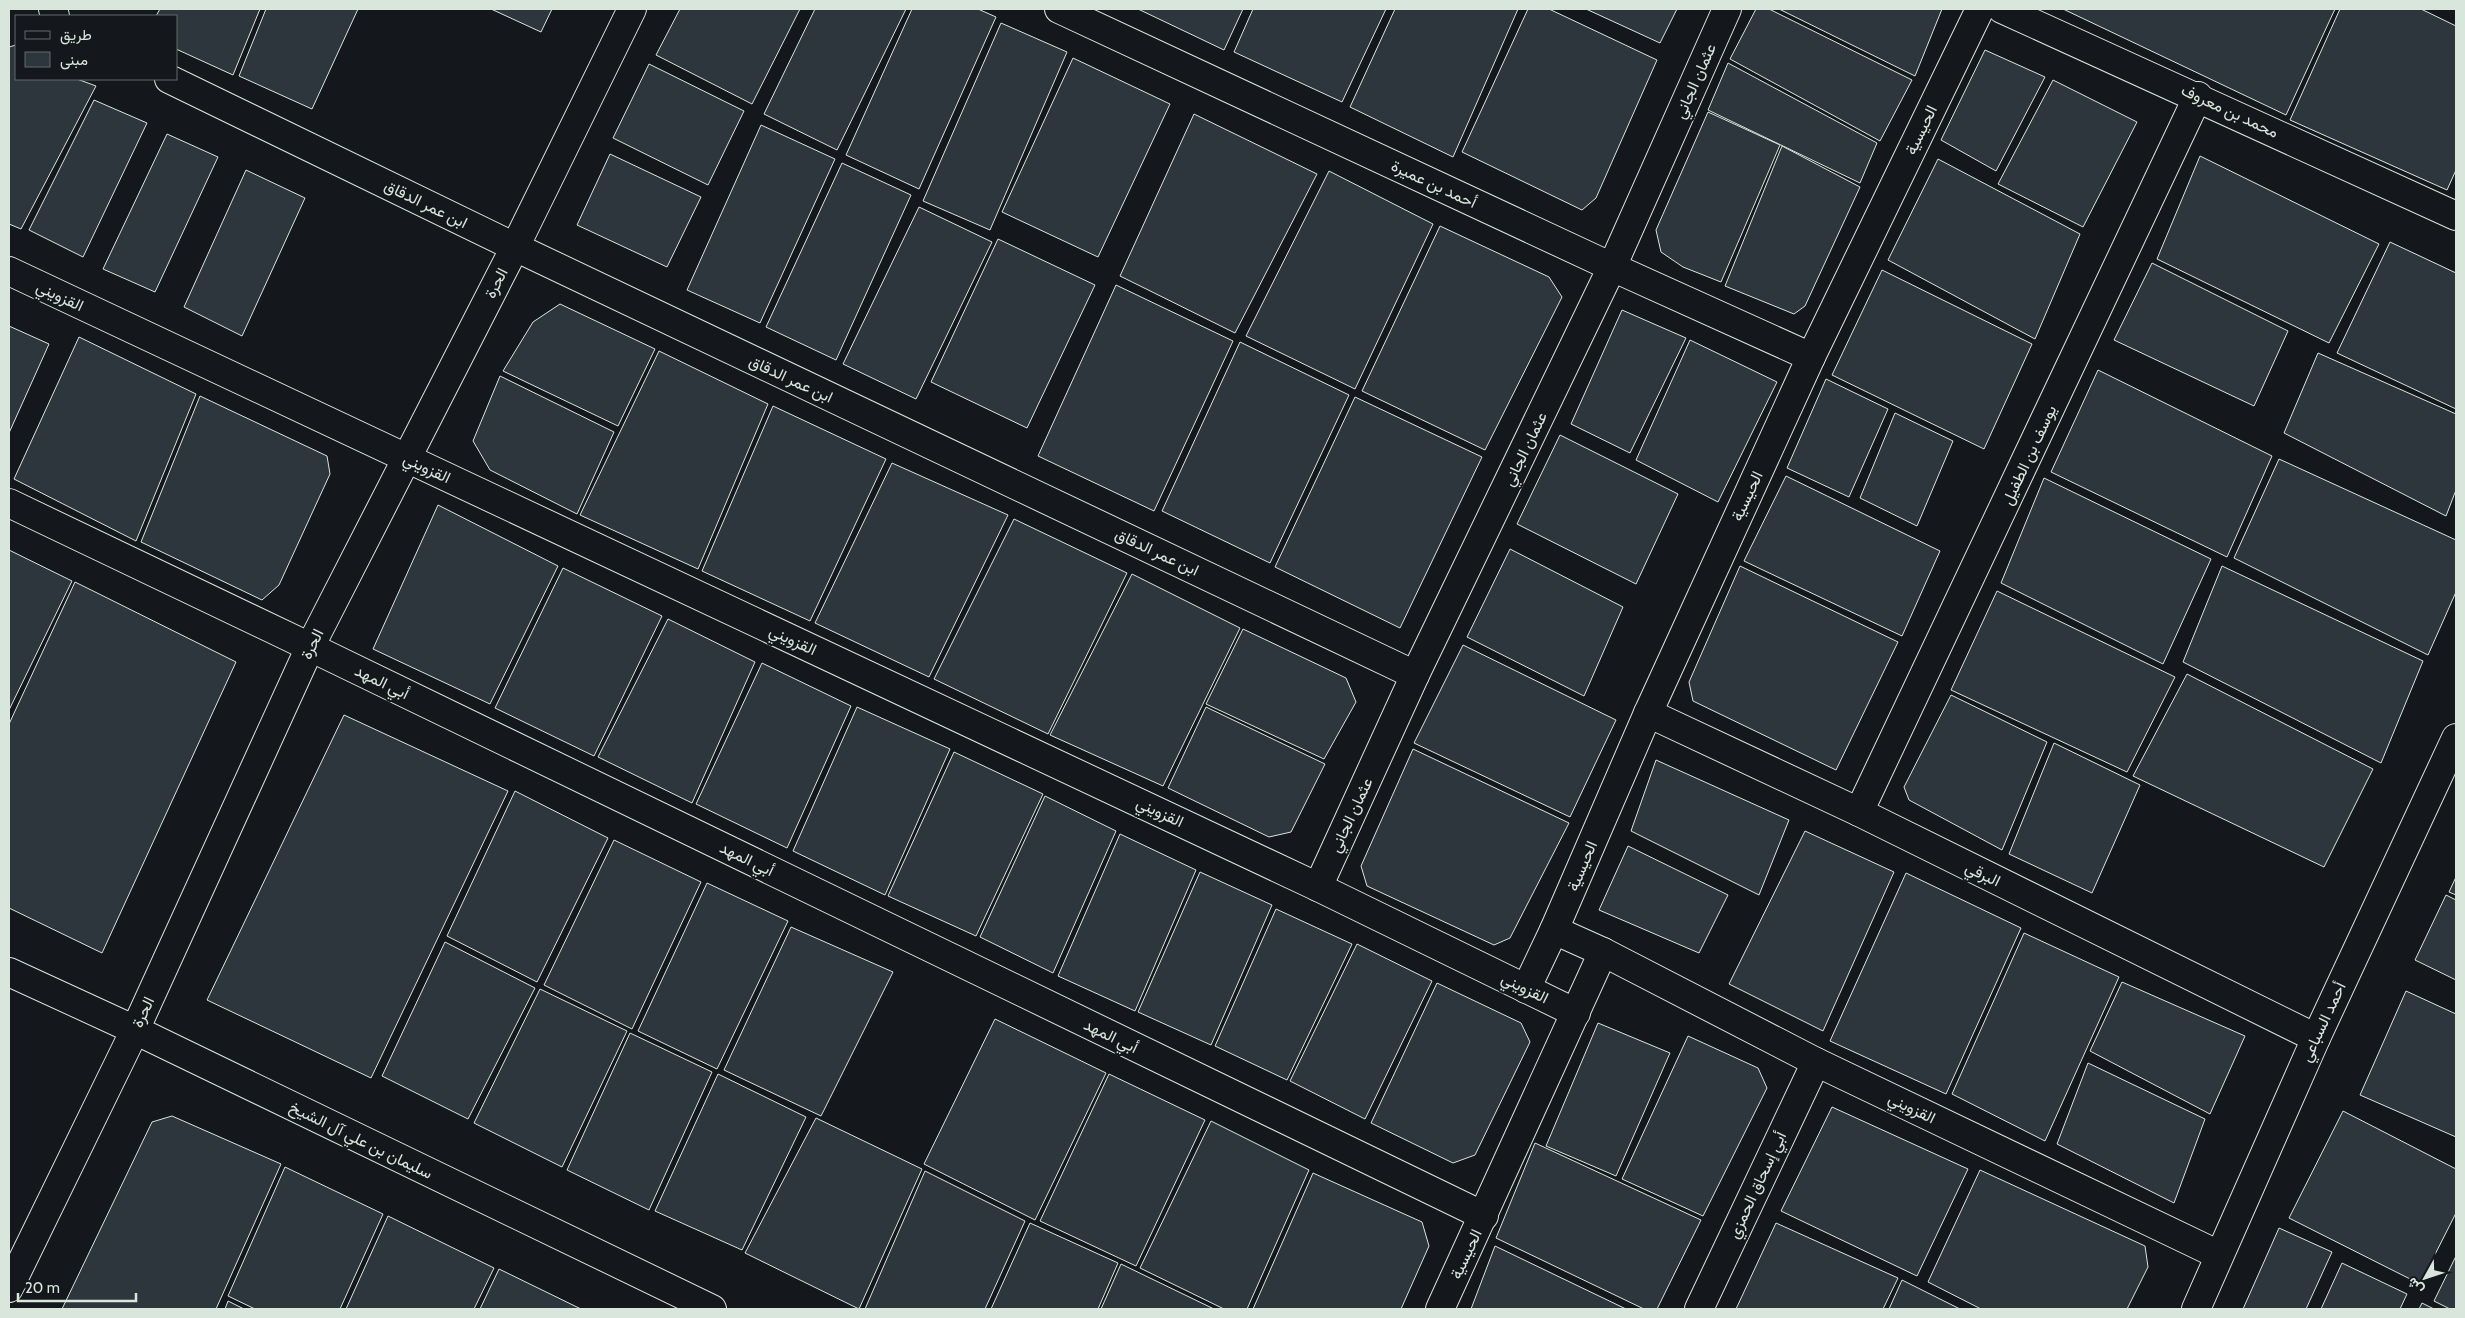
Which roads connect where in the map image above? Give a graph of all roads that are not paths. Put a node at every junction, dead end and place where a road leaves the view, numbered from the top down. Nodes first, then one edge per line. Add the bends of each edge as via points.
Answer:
1 (632, 9) edge
2 (1059, 9) edge
3 (1727, 9) edge
4 (1980, 9) edge
5 (2002, 9) edge
6 (171, 80) edge
7 (2198, 96) junction
8 (2456, 216) edge
9 (515, 247) junction
10 (1612, 267) junction
11 (9, 271) edge
12 (1811, 357) junction
13 (406, 459) junction
14 (9, 503) edge
15 (310, 647) junction
16 (1415, 675) junction
17 (1648, 714) junction
18 (2456, 738) edge
19 (1859, 812) junction
20 (1318, 887) junction
21 (1554, 930) junction
22 (1603, 952) junction
23 (9, 972) edge
24 (1526, 989) junction
25 (1576, 1013) junction
26 (135, 1030) junction
27 (2316, 1038) junction
28 (1816, 1062) junction
29 (1484, 1216) junction
30 (2219, 1255) junction
31 (9, 1288) edge
32 (712, 1309) edge
33 (1440, 1309) edge
34 (1699, 1309) edge
35 (2196, 1309) edge

1 - 9 street, الحرة
2 - 10 street, أحمد بن عميرة
3 - 10 street, عثمان الجاني
4 - 12 street, الحيسية
5 - 7 street, محمد بن معروف
6 - 9 street, ابن عمر الدقاق
7 - 8 street, محمد بن معروف
7 - 19 street, يوسف بن الطفيل
9 - 13 street, الحرة
9 - 16 street, ابن عمر الدقاق
10 - 12 street, أحمد بن عميرة
10 - 16 street, عثمان الجاني
11 - 13 street, القزويني
12 - 17 street, الحيسية
13 - 15 street, الحرة
13 - 20 street, القزويني
14 - 15 street, أبي المهد
15 - 26 street, الحرة
15 - 29 street, أبي المهد
16 - 20 street, عثمان الجاني
17 - 19 street, البرقي
17 - 21 street, الحيسية
18 - 27 street, أحمد السباعي
19 - 27 street, البرقي
20 - 24 street, القزويني
21 - 22 street, القزويني
21 - 24 street, الحيسية
22 - 25 street, الحيسية
22 - 28 street, القزويني
23 - 26 street, سليمان بن علي آل الشيخ
24 - 25 street, القزويني
25 - 29 street, الحيسية
26 - 31 street, الحرة
26 - 32 street, سليمان بن علي آل الشيخ
27 - 30 street, أحمد السباعي
28 - 30 street, القزويني
28 - 34 street, أبي إسحاق الحمزي
29 - 33 street, الحيسية
30 - 35 street, أحمد السباعي

